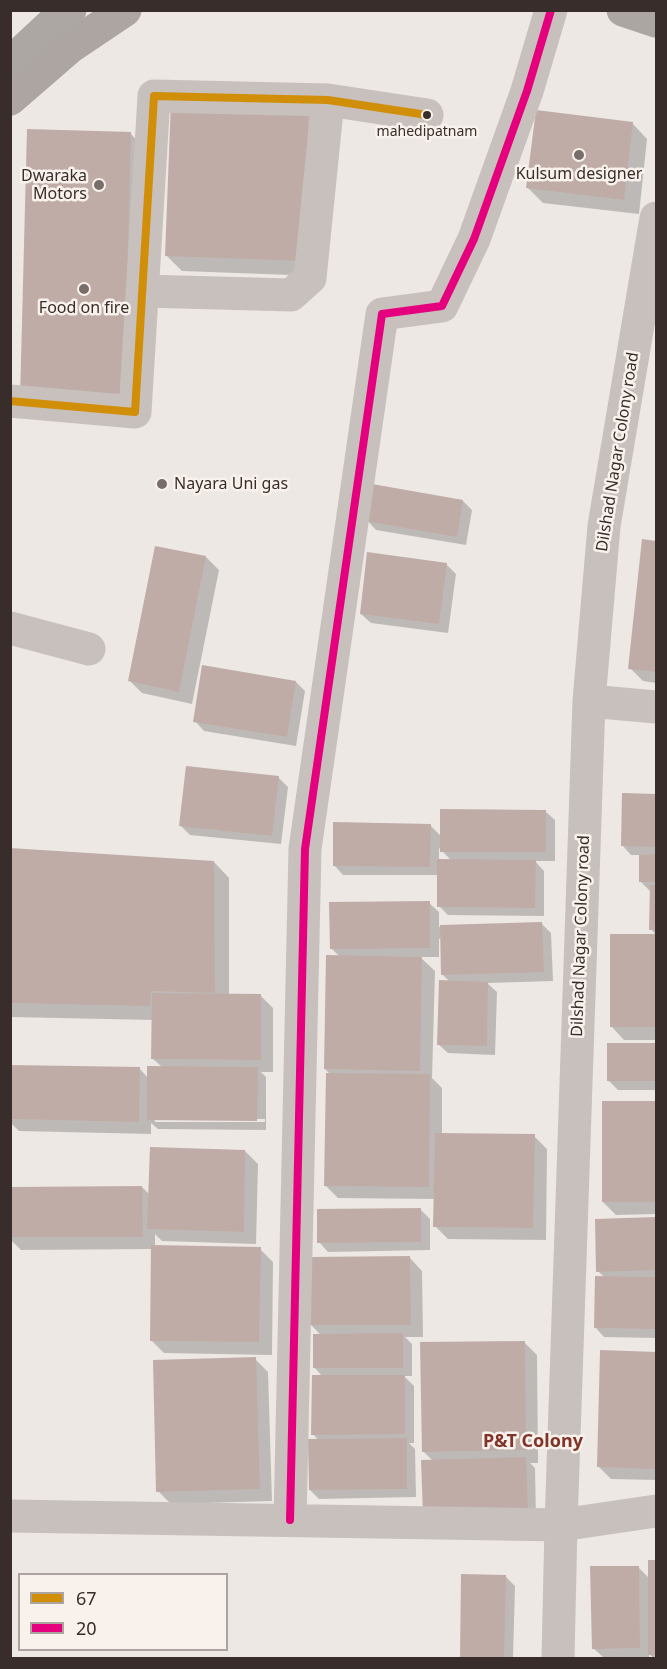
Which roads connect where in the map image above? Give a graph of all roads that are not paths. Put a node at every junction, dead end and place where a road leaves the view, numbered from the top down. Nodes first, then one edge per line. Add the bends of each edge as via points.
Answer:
1 (70, 10) edge
2 (125, 10) edge
3 (551, 10) edge
4 (623, 10) edge
5 (657, 21) edge
6 (10, 63) edge
7 (10, 99) edge
8 (328, 100) junction
9 (427, 115) dead end
10 (657, 218) edge
11 (143, 291) junction
12 (10, 401) edge
13 (10, 628) edge
14 (89, 649) dead end
15 (589, 701) junction
16 (657, 707) edge
17 (657, 1511) edge
18 (10, 1516) edge
19 (290, 1521) junction
20 (561, 1526) junction
21 (558, 1659) edge

1 - 6 highway
2 - 7 main road via 70,48
3 - 19 street via 527,91 474,238 442,306 382,314 305,849
4 - 5 highway
8 - 9 street
8 - 11 street via 310,278 291,296
8 - 11 street via 154,96
10 - 15 street, Dilshad Nagar Colony road via 604,526
11 - 12 street via 135,412
13 - 14 street
15 - 16 street
15 - 20 street, Dilshad Nagar Colony road
17 - 20 street
18 - 19 street
19 - 20 street
20 - 21 street, Dilshad Nagar Colony road

